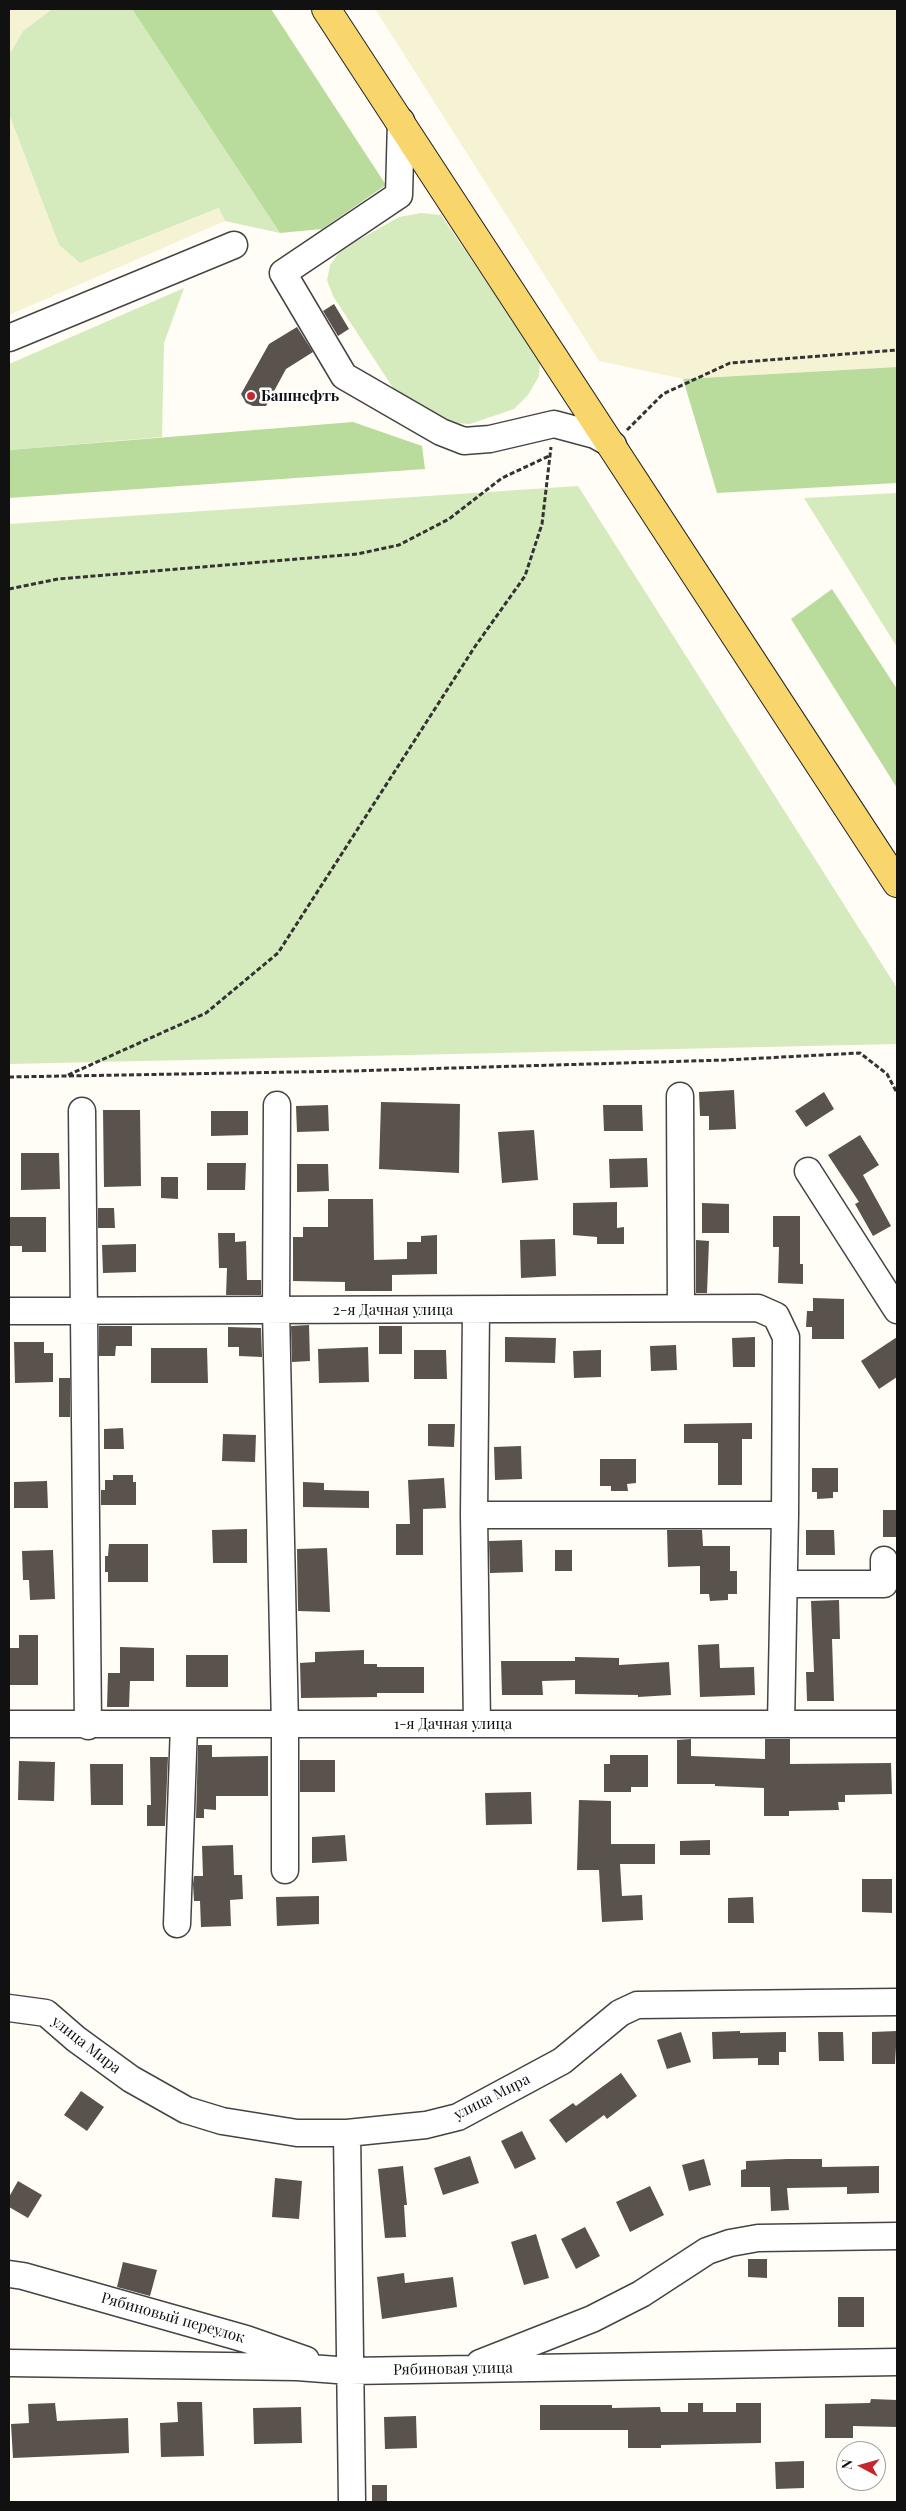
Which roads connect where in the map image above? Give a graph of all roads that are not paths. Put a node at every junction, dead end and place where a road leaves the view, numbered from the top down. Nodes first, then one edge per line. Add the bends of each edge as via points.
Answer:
1 (316, 9) edge
2 (326, 9) edge
3 (401, 128) junction
4 (234, 245) dead end
5 (9, 338) edge
6 (604, 440) junction
7 (897, 883) edge
8 (680, 1096) dead end
9 (277, 1105) dead end
10 (82, 1111) dead end
11 (808, 1171) dead end
12 (681, 1308) junction
13 (84, 1310) junction
14 (276, 1310) junction
15 (476, 1310) junction
16 (897, 1310) edge
17 (9, 1311) edge
18 (474, 1515) junction
19 (785, 1515) junction
20 (884, 1560) dead end
21 (784, 1584) junction
22 (9, 1724) edge
23 (477, 1724) junction
24 (781, 1724) junction
25 (897, 1724) edge
26 (184, 1725) junction
27 (88, 1726) junction
28 (285, 1726) junction
29 (285, 1870) dead end
30 (177, 1924) dead end
31 (897, 2002) edge
32 (9, 2008) edge
33 (347, 2133) junction
34 (897, 2236) edge
35 (9, 2274) edge
36 (9, 2362) edge
37 (897, 2362) edge
38 (463, 2369) junction
39 (343, 2370) junction
40 (352, 2502) edge

1 - 3 main road
2 - 3 main road
3 - 6 main road
3 - 6 street via 399,195 283,273 344,376 441,432 464,441 490,439 554,424
4 - 5 street
6 - 7 main road
8 - 12 street
9 - 14 street
10 - 13 street
11 - 16 street
12 - 15 street, 2-я Дачная улица
12 - 19 street, 2-я Дачная улица via 758,1308 776,1316 786,1337
13 - 14 street, 2-я Дачная улица
13 - 17 street, 2-я Дачная улица
13 - 27 street
14 - 15 street, 2-я Дачная улица
14 - 28 street
15 - 18 street
18 - 19 street
18 - 23 street
19 - 21 street
20 - 21 street via 884,1584
21 - 24 street
22 - 27 street, 1-я Дачная улица
23 - 24 street, 1-я Дачная улица
23 - 28 street, 1-я Дачная улица
24 - 25 street, 1-я Дачная улица
26 - 27 street, 1-я Дачная улица
26 - 28 street, 1-я Дачная улица
26 - 30 street
28 - 29 street
31 - 33 street, улица Мира via 637,2005 620,2013 562,2061 458,2116 426,2125
32 - 33 street, улица Мира via 46,2013 131,2079 186,2110 222,2121 297,2133
33 - 39 street
34 - 38 street via 758,2238 730,2243 707,2251 641,2294 592,2319
35 - 39 street, Рябиновый переулок via 246,2339
36 - 39 street, Рябиновая улица
37 - 38 street, Рябиновая улица
38 - 39 street, Рябиновая улица
39 - 40 street

